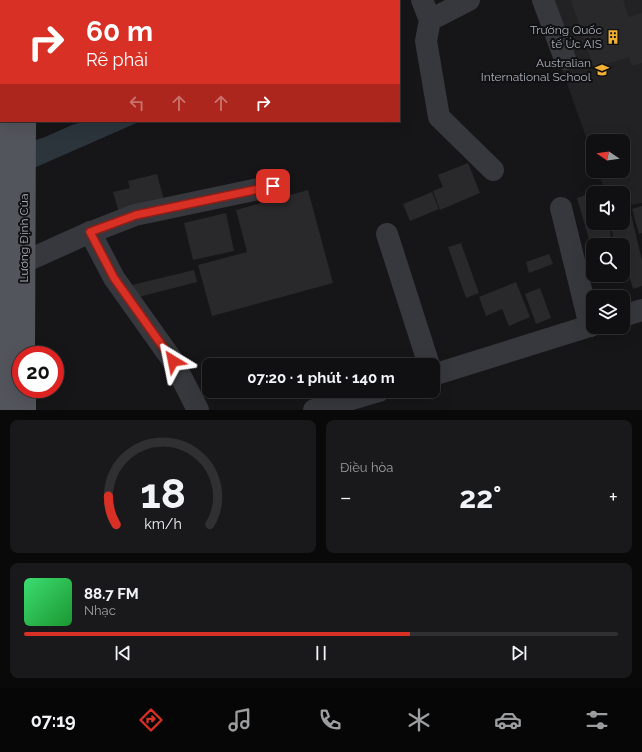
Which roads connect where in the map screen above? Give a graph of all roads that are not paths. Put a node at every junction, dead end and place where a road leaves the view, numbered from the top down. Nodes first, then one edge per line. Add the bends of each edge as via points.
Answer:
1 (422, 0) edge
2 (469, 0) edge
3 (543, 0) edge
4 (430, 20) junction
5 (565, 59) dead end
6 (5, 122) edge
7 (25, 122) edge
8 (492, 170) dead end
9 (273, 186) dead end
10 (561, 208) dead end
11 (15, 225) junction
12 (90, 232) junction
13 (387, 234) dead end
14 (10, 255) edge
15 (586, 303) edge
16 (642, 310) edge
17 (630, 314) edge
18 (586, 328) edge
19 (23, 346) edge
20 (427, 358) edge
21 (440, 373) edge
22 (24, 398) edge
23 (373, 398) edge
24 (7, 410) edge
25 (25, 410) edge
26 (198, 410) edge
27 (314, 410) edge

1 - 4 street
2 - 4 street
3 - 5 street
4 - 8 street via 426,41 439,117
6 - 11 main road, Lương Định Của
7 - 11 main road, Lương Định Của
9 - 12 street via 136,215
10 - 15 street
11 - 14 main road, Lương Định Của
12 - 14 street
12 - 26 street via 114,278 173,361
13 - 20 street
14 - 19 main road, Lương Định Của
14 - 24 main road, Lương Định Của
16 - 17 street
18 - 21 street
22 - 25 main road
23 - 27 street

